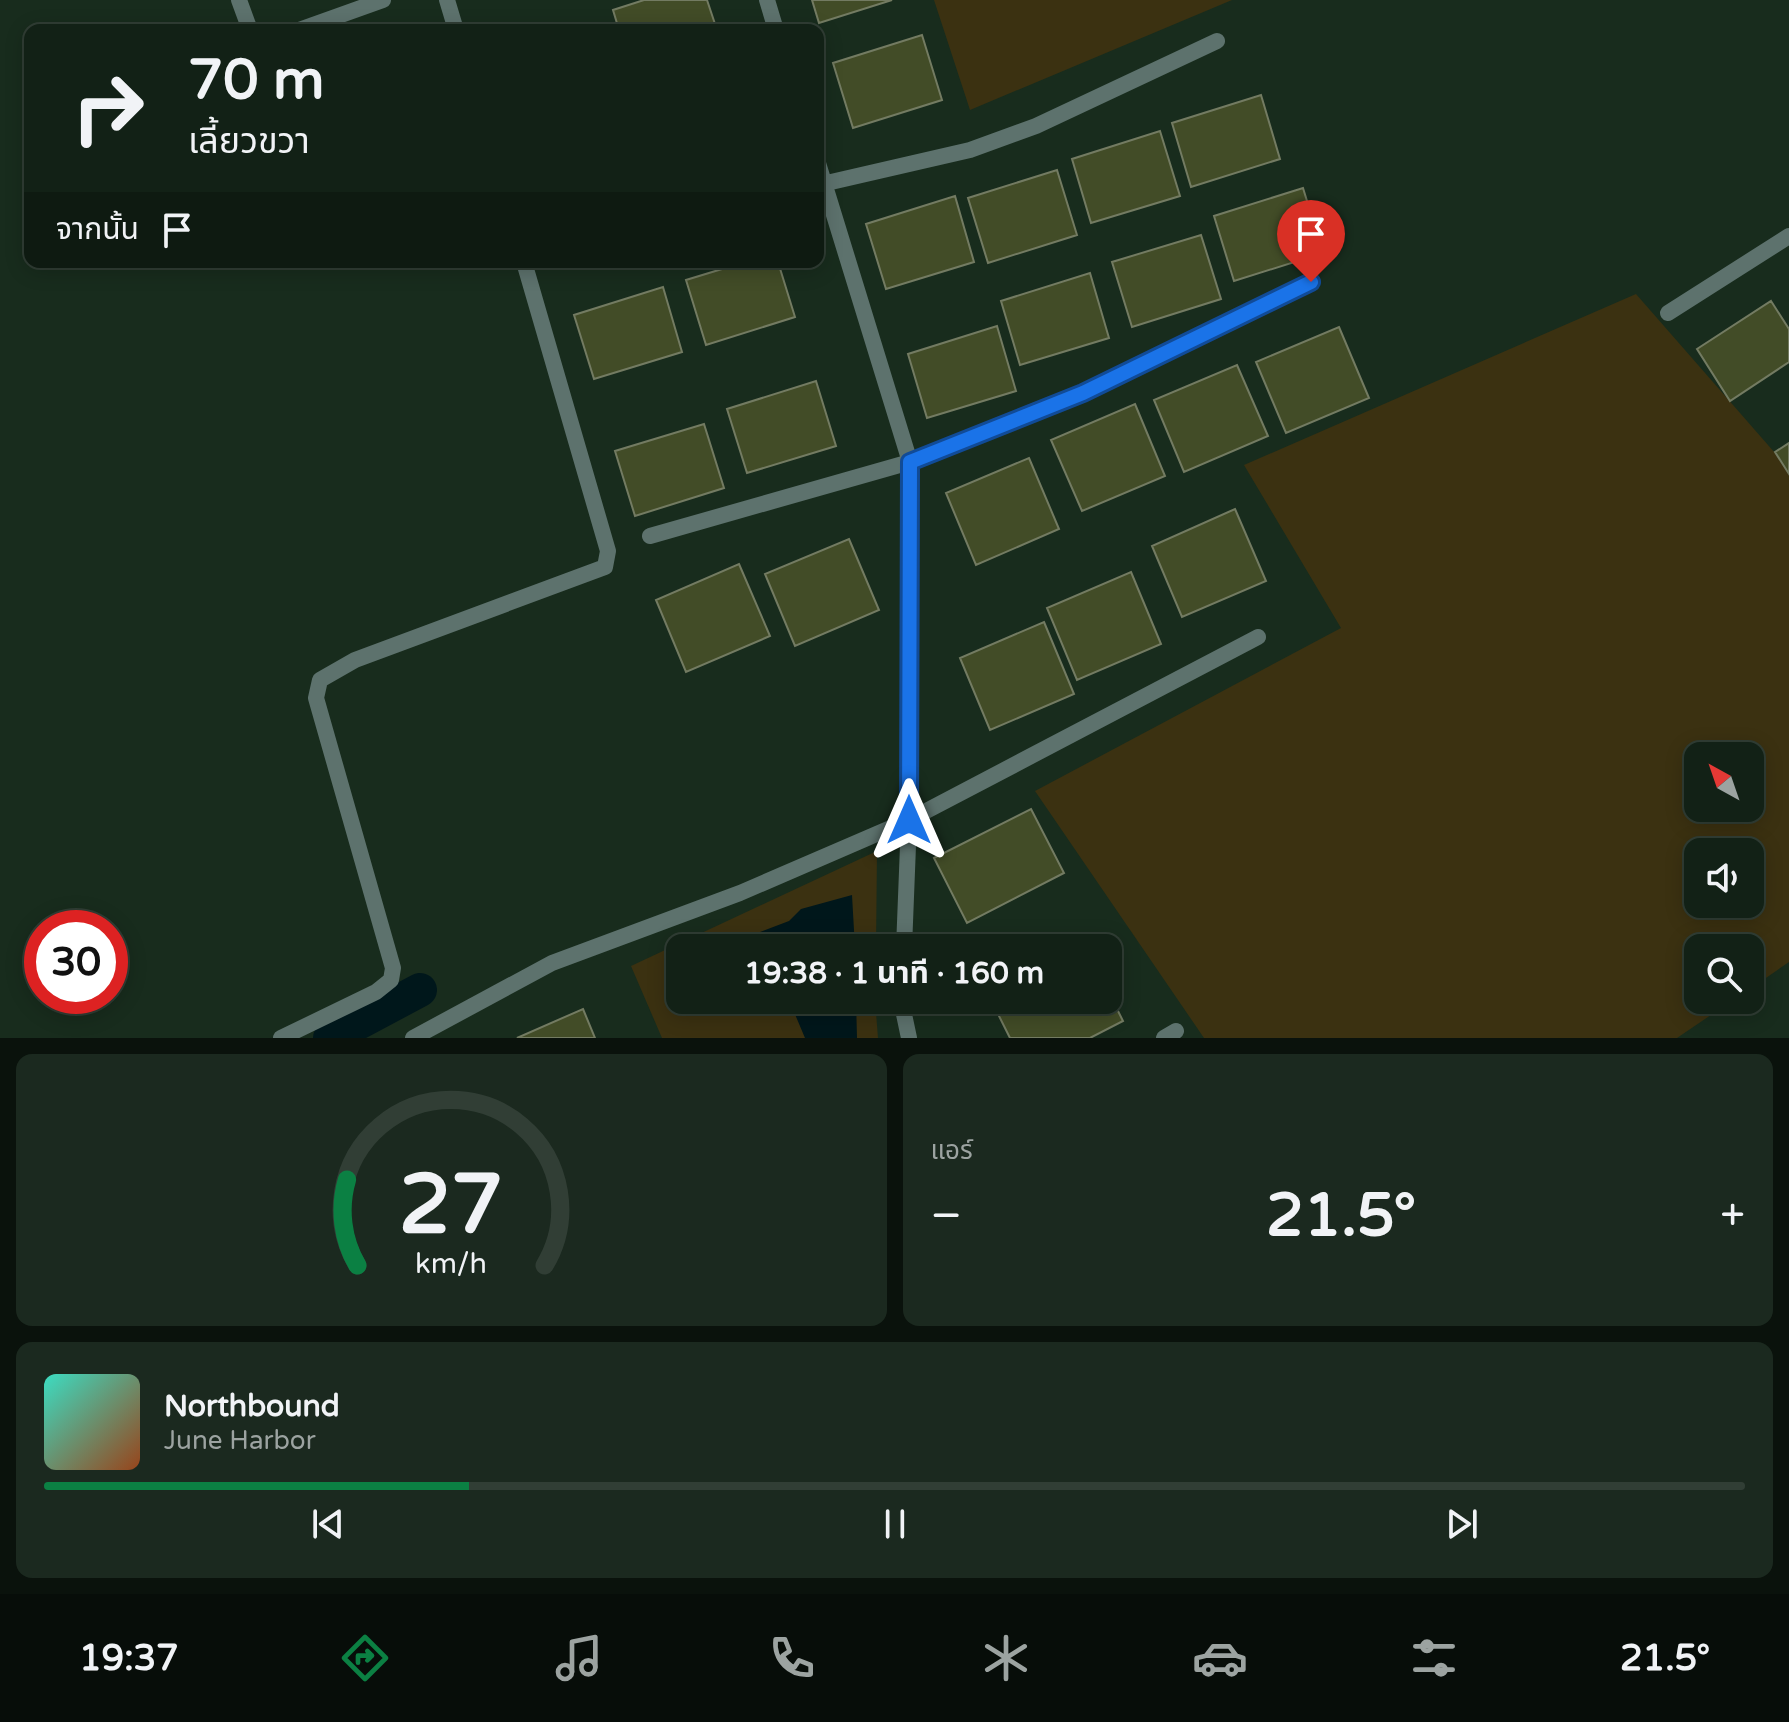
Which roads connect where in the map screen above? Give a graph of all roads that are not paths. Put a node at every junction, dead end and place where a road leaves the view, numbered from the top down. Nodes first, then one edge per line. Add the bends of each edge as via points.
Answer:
1 (239, 0) edge
2 (383, 0) edge
3 (447, 0) edge
4 (767, 0) edge
5 (248, 24) edge
6 (316, 24) edge
7 (454, 24) edge
8 (774, 24) edge
9 (1217, 41) dead end
10 (824, 183) edge
11 (824, 193) edge
12 (1789, 236) edge
13 (526, 268) edge
14 (1311, 282) dead end
15 (1668, 313) dead end
16 (910, 462) junction
17 (650, 536) dead end
18 (1258, 637) dead end
19 (909, 820) junction
20 (905, 934) edge
21 (904, 1014) edge
22 (281, 1038) edge
23 (413, 1038) edge
24 (909, 1038) edge

1 - 5 street
2 - 6 street
3 - 7 street
4 - 8 street
9 - 10 street via 1036,126 970,150
11 - 16 street
12 - 15 street
13 - 22 street via 608,551 605,567 355,660 320,680 316,698 393,968 391,980 376,992
14 - 16 street via 1083,393
16 - 17 street
16 - 19 street
18 - 19 street
19 - 20 street
19 - 23 street via 740,893 552,963
21 - 24 street

